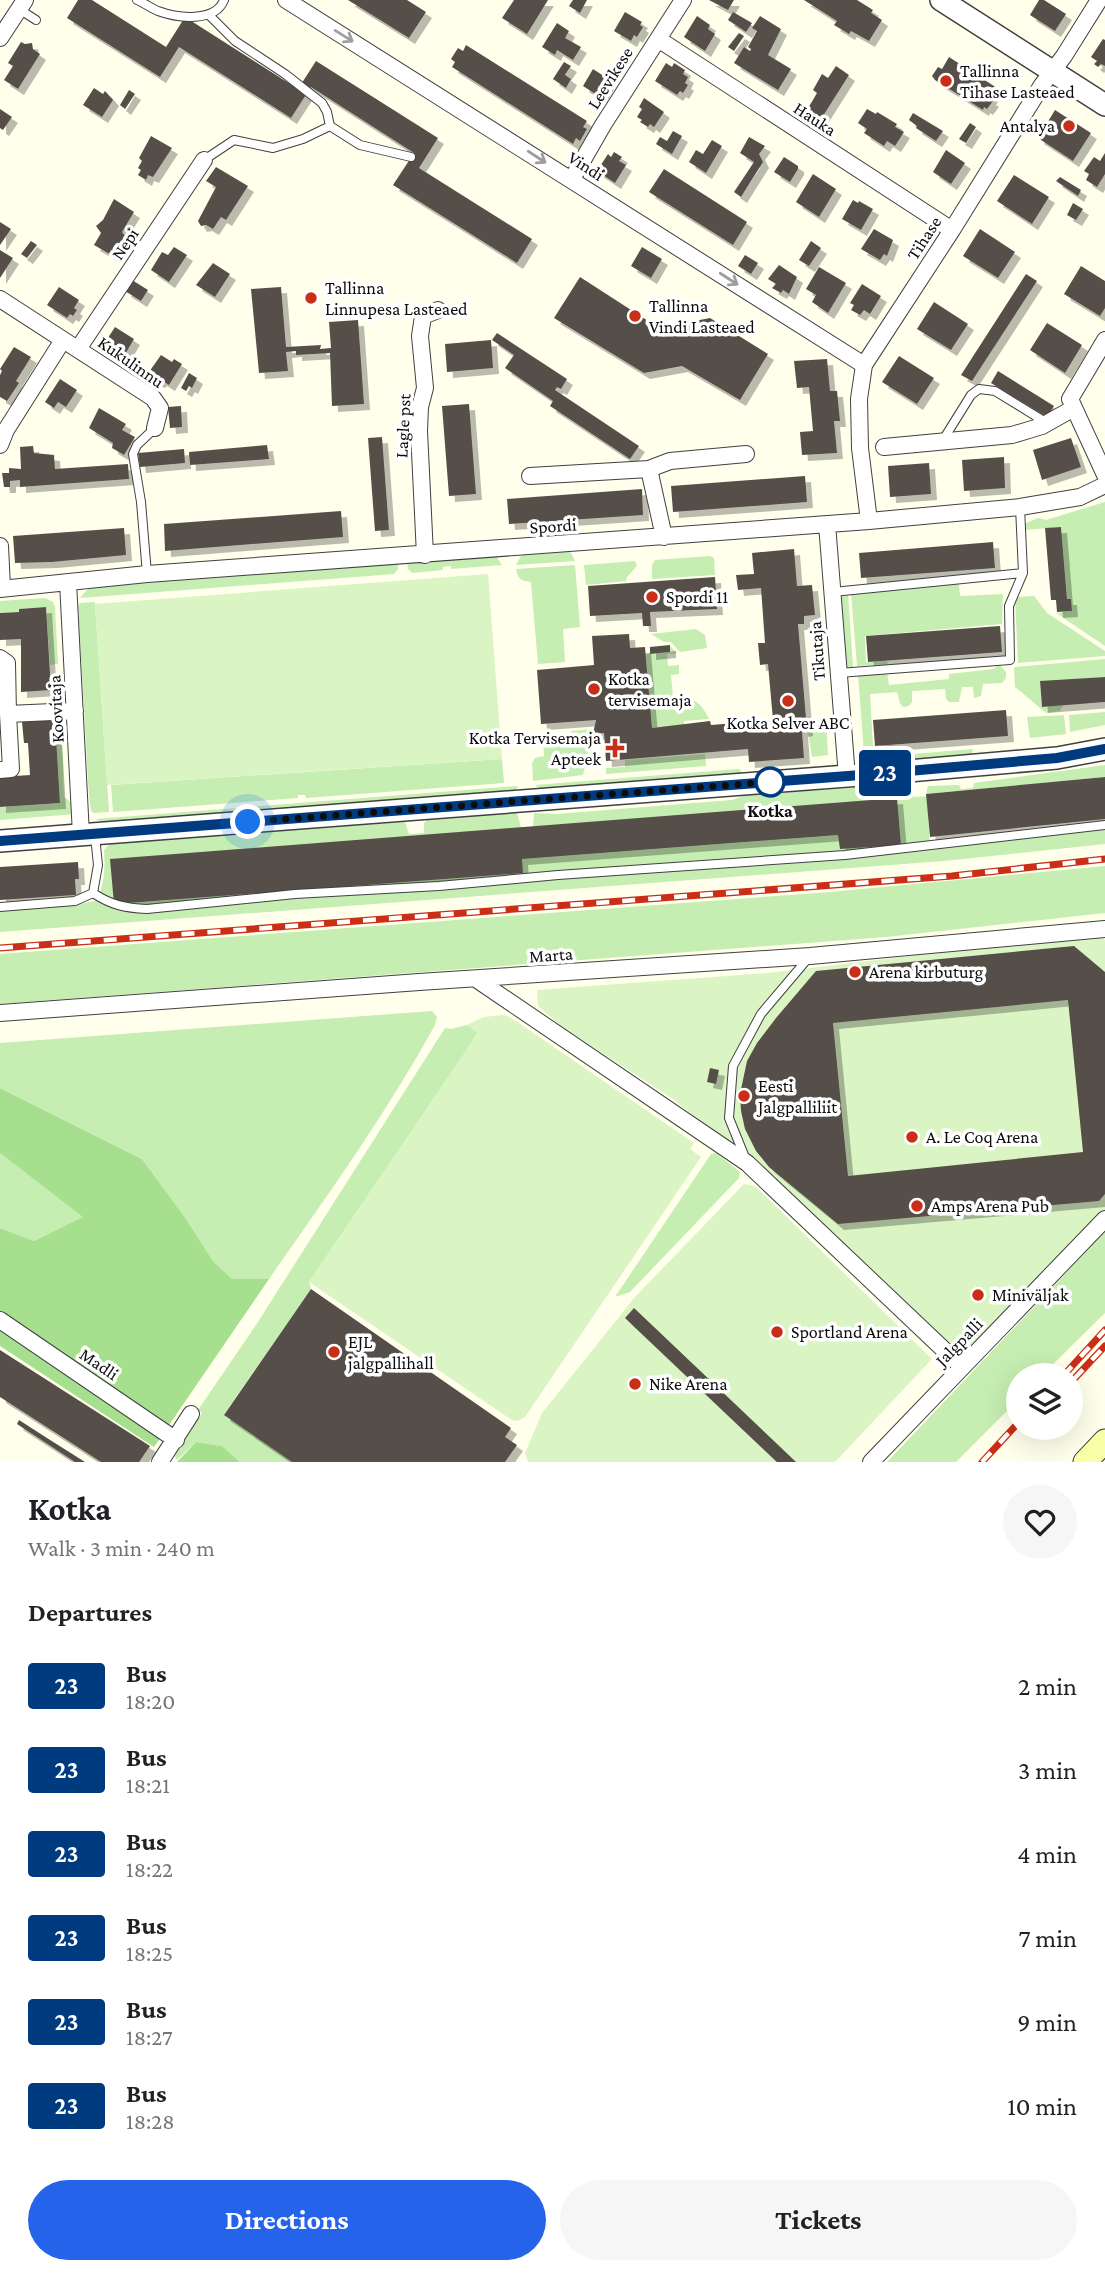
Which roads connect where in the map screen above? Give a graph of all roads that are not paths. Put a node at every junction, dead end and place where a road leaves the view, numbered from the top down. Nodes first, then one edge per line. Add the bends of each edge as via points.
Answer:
1 (138, 0) edge
2 (224, 0) edge
3 (286, 0) edge
4 (683, 0) edge
5 (941, 0) edge
6 (1099, 0) edge
7 (22, 4) edge
8 (209, 15) junction
9 (36, 20) dead end
10 (0, 38) edge
11 (657, 39) junction
12 (1052, 71) junction
13 (1105, 105) edge
14 (330, 126) junction
15 (411, 157) dead end
16 (204, 160) joint
17 (572, 179) junction
18 (952, 230) junction
19 (0, 299) edge
20 (438, 310) dead end
21 (63, 340) junction
22 (1105, 340) edge
23 (78, 349) junction
24 (864, 365) junction
25 (1074, 408) junction
26 (1047, 423) junction
27 (155, 428) joint
28 (942, 441) junction
29 (0, 445) edge
30 (884, 447) dead end
31 (746, 454) dead end
32 (649, 469) junction
33 (1105, 475) edge
34 (530, 476) dead end
35 (1105, 485) edge
36 (1020, 507) junction
37 (869, 521) junction
38 (827, 524) junction
39 (664, 537) junction
40 (0, 546) edge
41 (425, 555) junction
42 (1023, 573) junction
43 (146, 574) junction
44 (68, 582) junction
45 (1, 588) edge
46 (833, 592) junction
47 (0, 658) edge
48 (838, 673) junction
49 (75, 711) junction
50 (8, 714) junction
51 (1105, 749) edge
52 (0, 770) edge
53 (846, 777) junction
54 (1105, 825) edge
55 (88, 834) junction
56 (0, 841) edge
57 (93, 894) junction
58 (0, 907) edge
59 (1105, 929) edge
60 (810, 956) junction
61 (476, 979) junction
62 (0, 1013) edge
63 (747, 1163) junction
64 (1105, 1219) edge
65 (0, 1320) edge
66 (961, 1366) junction
67 (191, 1414) dead end
68 (176, 1440) junction
69 (1105, 1441) edge
70 (160, 1462) edge
71 (872, 1462) edge
72 (1085, 1462) edge

1 - 8 lane via 158,11
2 - 8 lane via 221,9
3 -> 17 street, Vindi
4 - 11 street, Leevikese
5 - 12 street
6 - 12 street, Tihase
7 - 9 lane
7 - 10 street
8 - 14 lane via 235,41 322,103
11 - 17 street, Leevikese
11 - 18 street, Hauka
12 - 13 street
12 - 18 street, Tihase
14 - 15 lane via 360,145
14 - 16 lane via 273,148 234,140
16 - 23 street, Nepi
17 -> 24 street, Vindi
18 - 24 street, Tihase
19 - 21 street, Kukulinnu
20 - 41 street, Lagle pst via 422,316 420,336 425,388 419,431
21 - 23 street, Kukulinnu
21 - 29 street
22 - 25 street via 1070,399
23 - 27 street, Kukulinnu via 153,398 160,408
24 - 37 street, Tihase via 860,448
25 - 26 street
25 - 33 street
26 - 28 street via 1012,435
26 - 28 lane via 995,391 979,389
27 - 43 lane, Kukulinnu via 132,454
28 - 30 street
31 - 32 street via 670,461
32 - 34 street
32 - 39 street
35 - 36 street, Spordi via 1080,497
36 - 37 street, Spordi
36 - 42 lane
37 - 38 street, Spordi
38 - 39 street, Spordi
38 - 46 street, Tikutaja
39 - 41 street, Spordi
40 - 45 street
41 - 43 street, Spordi
42 - 46 lane
42 - 48 lane via 1009,606 1010,660
43 - 44 street, Spordi
44 - 45 street, Spordi
44 - 49 street, Koovitaja
46 - 48 street, Tikutaja
47 - 50 street via 7,663
48 - 53 street, Tikutaja
49 - 50 street
49 - 55 street, Koovitaja
50 - 52 street via 10,769
51 - 53 street via 1048,759
53 - 55 street
54 - 57 lane via 845,855 146,909 109,904
55 - 56 street
55 - 57 lane via 98,864
57 - 58 lane via 75,901
59 - 60 street, Marta
60 - 61 street, Marta
60 - 63 lane via 761,1014 733,1066 729,1118
61 - 62 street, Marta
61 - 63 street
63 - 66 street
64 - 66 street, Jalgpalli
65 - 68 street, Madli
66 - 71 street, Jalgpalli
67 - 68 street
68 - 70 street
69 - 72 main road

